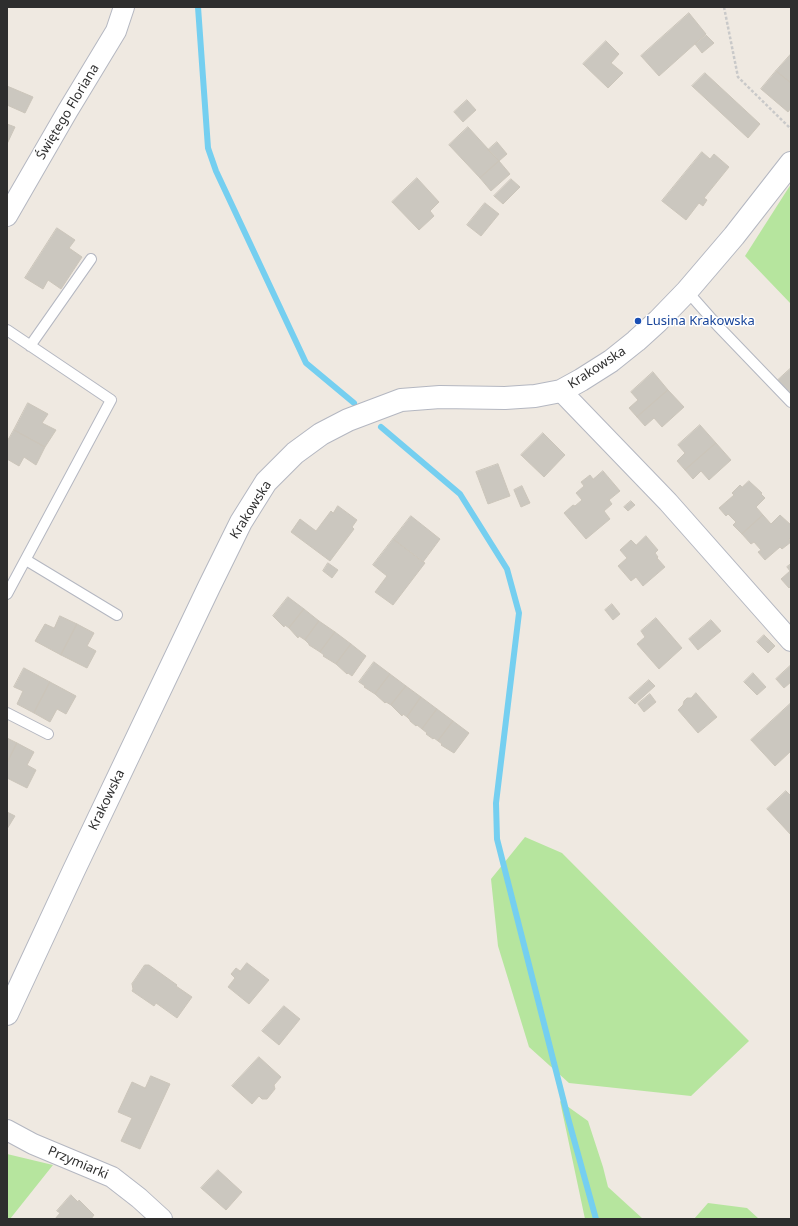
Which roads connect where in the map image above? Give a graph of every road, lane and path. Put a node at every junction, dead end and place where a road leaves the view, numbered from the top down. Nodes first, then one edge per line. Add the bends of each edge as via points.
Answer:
1 (124, 7) edge
2 (724, 7) edge
3 (791, 129) edge
4 (791, 163) edge
5 (7, 216) edge
6 (91, 259) dead end
7 (687, 291) junction
8 (7, 330) edge
9 (30, 346) junction
10 (561, 391) junction
11 (791, 402) edge
12 (26, 560) junction
13 (7, 594) edge
14 (117, 615) dead end
15 (791, 641) edge
16 (7, 713) edge
17 (48, 734) dead end
18 (7, 1014) edge
19 (7, 1130) edge
20 (162, 1219) edge

1 - 5 street, Świętego Floriana via 116,31
2 - 3 path via 738,77
4 - 7 street, Krakowska
6 - 9 lane
7 - 10 street, Krakowska via 631,345 605,365
7 - 11 lane
8 - 9 lane
9 - 12 lane via 111,400
10 - 15 street via 668,502
10 - 18 street, Krakowska via 505,398 440,397 401,400 348,420 320,434 294,453 266,482 241,522 212,581
12 - 13 lane
12 - 14 lane
16 - 17 lane
19 - 20 street, Przymiarki via 33,1144 112,1177

